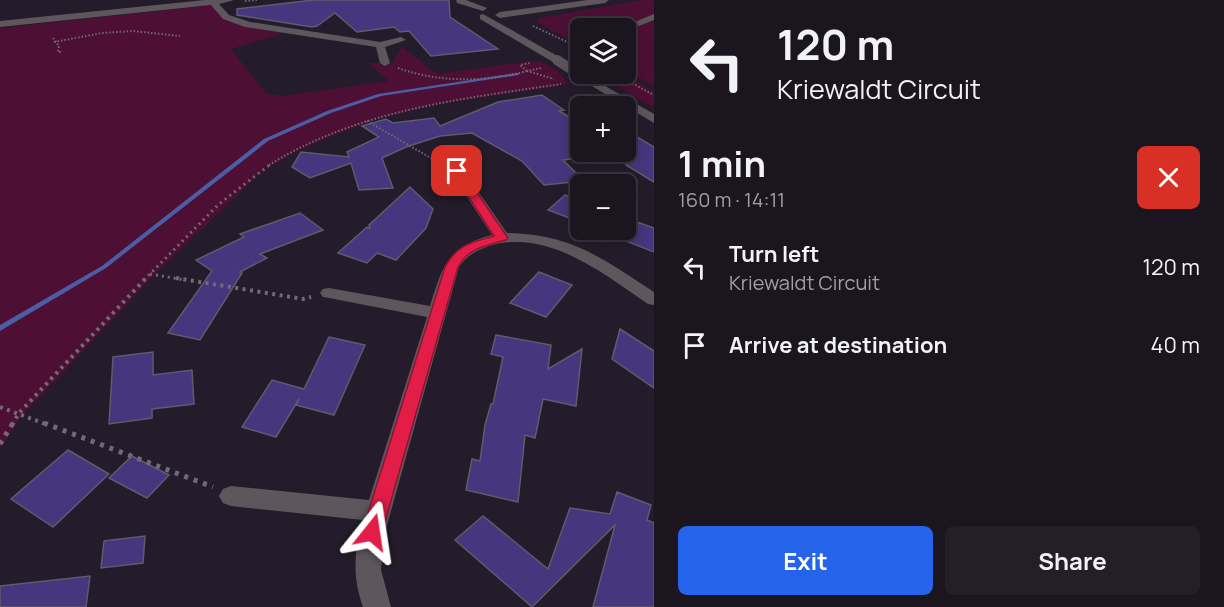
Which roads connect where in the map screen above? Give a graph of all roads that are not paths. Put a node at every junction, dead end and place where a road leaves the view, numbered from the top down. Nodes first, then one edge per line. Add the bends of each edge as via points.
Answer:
1 (230, 0) edge
2 (604, 0) edge
3 (458, 1) edge
4 (213, 2) junction
5 (583, 3) junction
6 (484, 11) junction
7 (500, 15) junction
8 (654, 17) edge
9 (0, 24) edge
10 (636, 24) edge
11 (513, 35) junction
12 (400, 40) dead end
13 (380, 45) junction
14 (385, 63) road end
15 (654, 119) edge
16 (457, 171) road end
17 (502, 238) junction
18 (330, 293) road end
19 (654, 300) edge
20 (437, 313) junction
21 (231, 496) road end
22 (378, 511) junction
23 (377, 607) edge

1 - 4 street
2 - 5 street
3 - 6 street
3 - 6 street via 472,14
4 - 9 street
4 - 13 street via 226,17 248,25
5 - 6 street
5 - 7 street
6 - 7 street via 499,11
6 - 11 street
7 - 11 street
8 - 10 street
11 - 15 street, bridge via 557,60 570,78
12 - 13 street
13 - 14 street
16 - 17 street
17 - 19 street via 571,248
17 - 20 street via 471,246 458,256
18 - 20 street
20 - 22 street
21 - 22 street
22 - 23 street via 366,553 370,591

